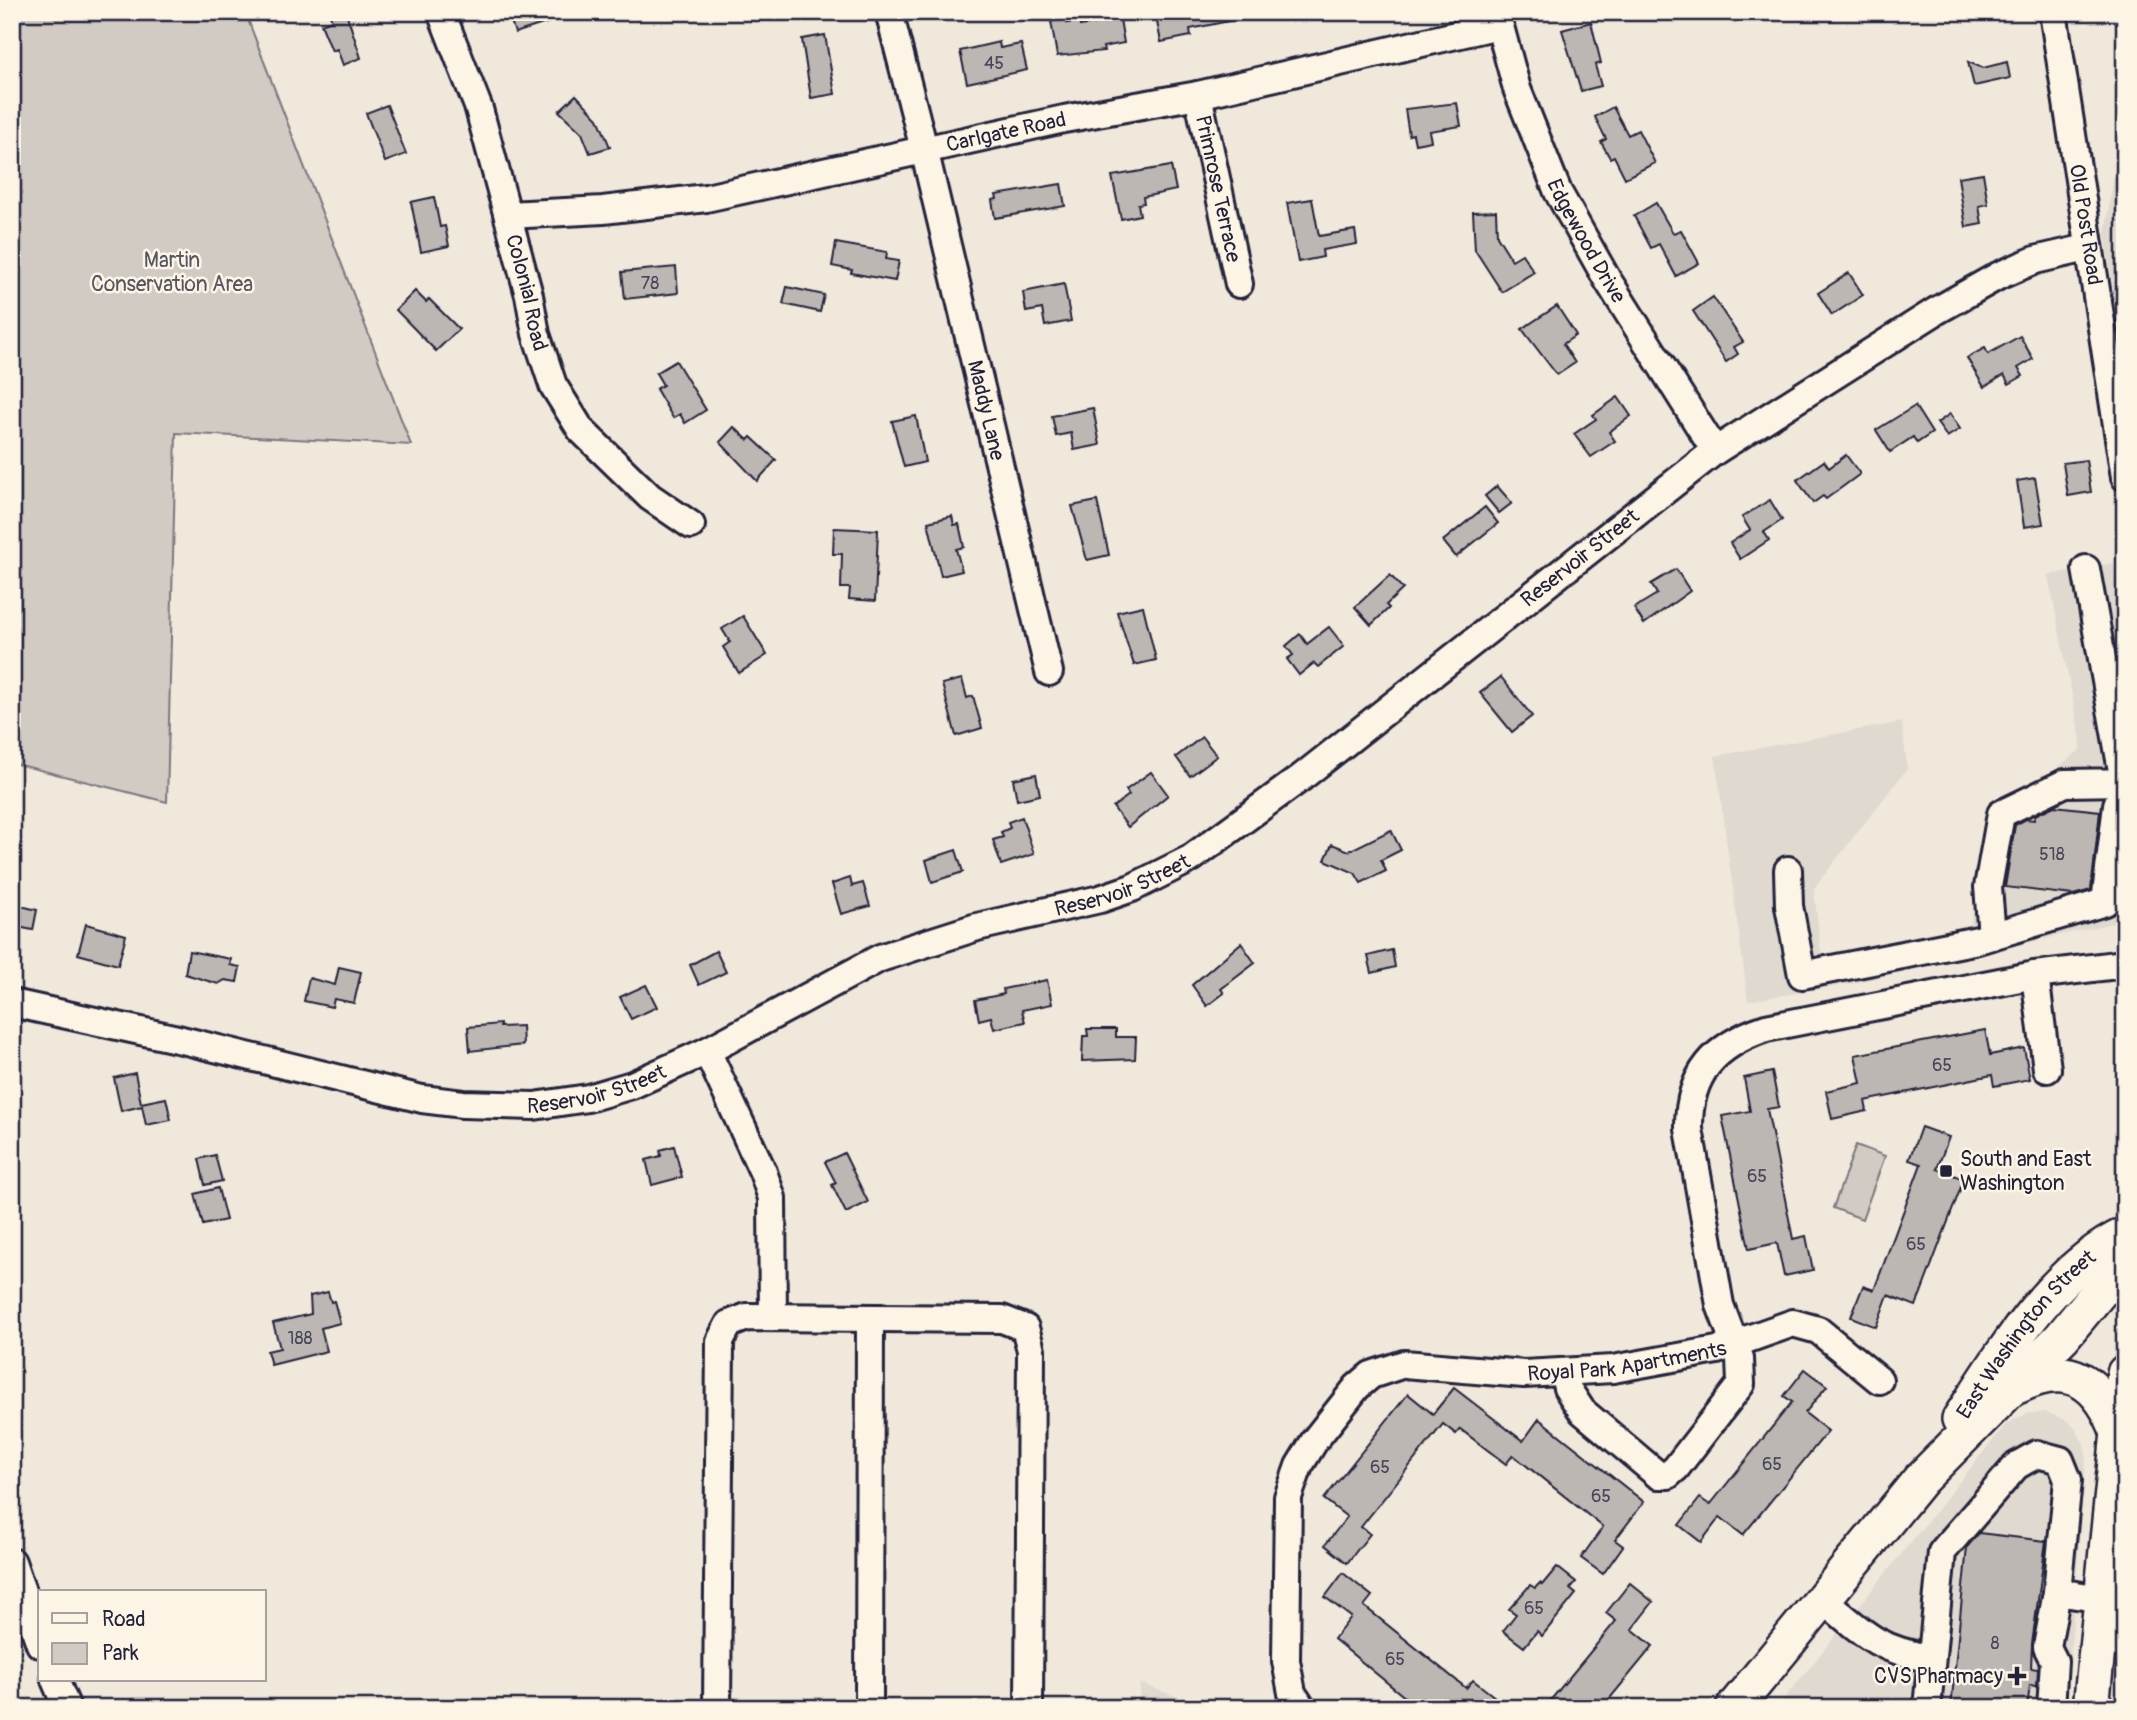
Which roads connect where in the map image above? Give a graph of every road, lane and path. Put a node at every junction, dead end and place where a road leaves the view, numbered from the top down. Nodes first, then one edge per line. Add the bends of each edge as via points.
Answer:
1 (441, 12) edge
2 (888, 12) edge
3 (2053, 12) edge
4 (1497, 19) edge
5 (1198, 95) junction
6 (924, 149) junction
7 (508, 215) junction
8 (2087, 248) junction
9 (1239, 284) dead end
10 (1715, 451) junction
11 (2125, 477) edge
12 (691, 526) dead end
13 (2086, 569) dead end
14 (1049, 672) dead end
15 (2124, 782) edge
16 (1788, 870) dead end
17 (1992, 936) junction
18 (2125, 964) edge
19 (2035, 975) junction
20 (12, 1003) edge
21 (706, 1051) junction
22 (2048, 1069) dead end
23 (2125, 1235) edge
24 (2125, 1274) edge
25 (773, 1317) junction
26 (870, 1319) junction
27 (1734, 1343) junction
28 (2125, 1373) edge
29 (1564, 1374) junction
30 (1879, 1380) dead end
31 (2011, 1389) junction
32 (2119, 1433) junction
33 (1920, 1480) junction
34 (12, 1562) edge
35 (2057, 1592) junction
36 (1823, 1599) junction
37 (2102, 1599) junction
38 (19, 1604) edge
39 (38, 1640) edge
40 (2111, 1642) edge
41 (1931, 1658) junction
42 (56, 1682) edge
43 (1926, 1707) edge
44 (66, 1708) edge
45 (717, 1708) edge
46 (869, 1708) edge
47 (1029, 1708) edge
48 (1302, 1708) edge
49 (1734, 1708) edge
50 (2051, 1708) edge
51 (2091, 1708) edge

1 - 7 street, Colonial Road via 479,109
2 - 6 street, Maddy Lane
3 - 8 street, Old Post Road
4 - 5 street, Carlgate Road
4 - 10 street, Edgewood Drive via 1526,116 1558,192
5 - 6 street, Carlgate Road
5 - 9 street, Primrose Terrace
6 - 7 street, Carlgate Road via 705,198
6 - 14 street, Maddy Lane
7 - 12 street, Colonial Road via 553,385 581,430 650,497
8 - 10 street, Reservoir Street via 2035,260 1998,276
8 - 11 street, Old Post Road
10 - 21 street, Reservoir Street via 1190,859 1100,899 978,927 880,958
13 - 15 street
15 - 17 street via 2105,902
15 - 17 street via 2065,783 2001,814 1988,887
16 - 17 street via 1789,906 1802,975
18 - 19 street, Royal Park Apartments
19 - 22 street
19 - 27 street, Royal Park Apartments via 1766,1028 1731,1044 1704,1068 1691,1095 1689,1129 1720,1305
20 - 21 street, Reservoir Street via 422,1099 463,1104 534,1106 589,1098 632,1085
21 - 25 street via 772,1198
23 - 33 main road, East Washington Street via 2100,1249 2054,1291 2005,1348
24 - 31 main road, East Washington Street via 2110,1279
25 - 26 street
25 - 45 street via 733,1320 720,1341
26 - 46 street
26 - 47 street via 1002,1319 1025,1328 1030,1338
27 - 29 street, Royal Park Apartments via 1692,1355
27 - 29 street via 1743,1372 1741,1384 1668,1475 1648,1470 1582,1411 1566,1388
27 - 30 street via 1780,1326 1805,1324 1833,1340
28 - 32 main road
29 - 48 street, Royal Park Apartments via 1404,1364 1371,1376 1357,1387 1315,1440 1299,1466 1289,1497 1286,1661 1292,1693
31 - 32 main road via 2045,1373 2087,1382 2105,1401
31 - 33 main road, East Washington Street
32 - 37 main road
33 - 36 main road, East Washington Street
34 - 38 street
35 - 37 street
35 - 41 street via 2068,1480 2060,1460 2037,1454 2016,1466 1942,1552
35 - 50 street via 2047,1647 2054,1661
36 - 41 street via 1870,1640 1900,1654
36 - 49 main road, East Washington Street
37 - 40 main road
38 - 39 street
40 - 51 main road
41 - 43 street
42 - 44 street

